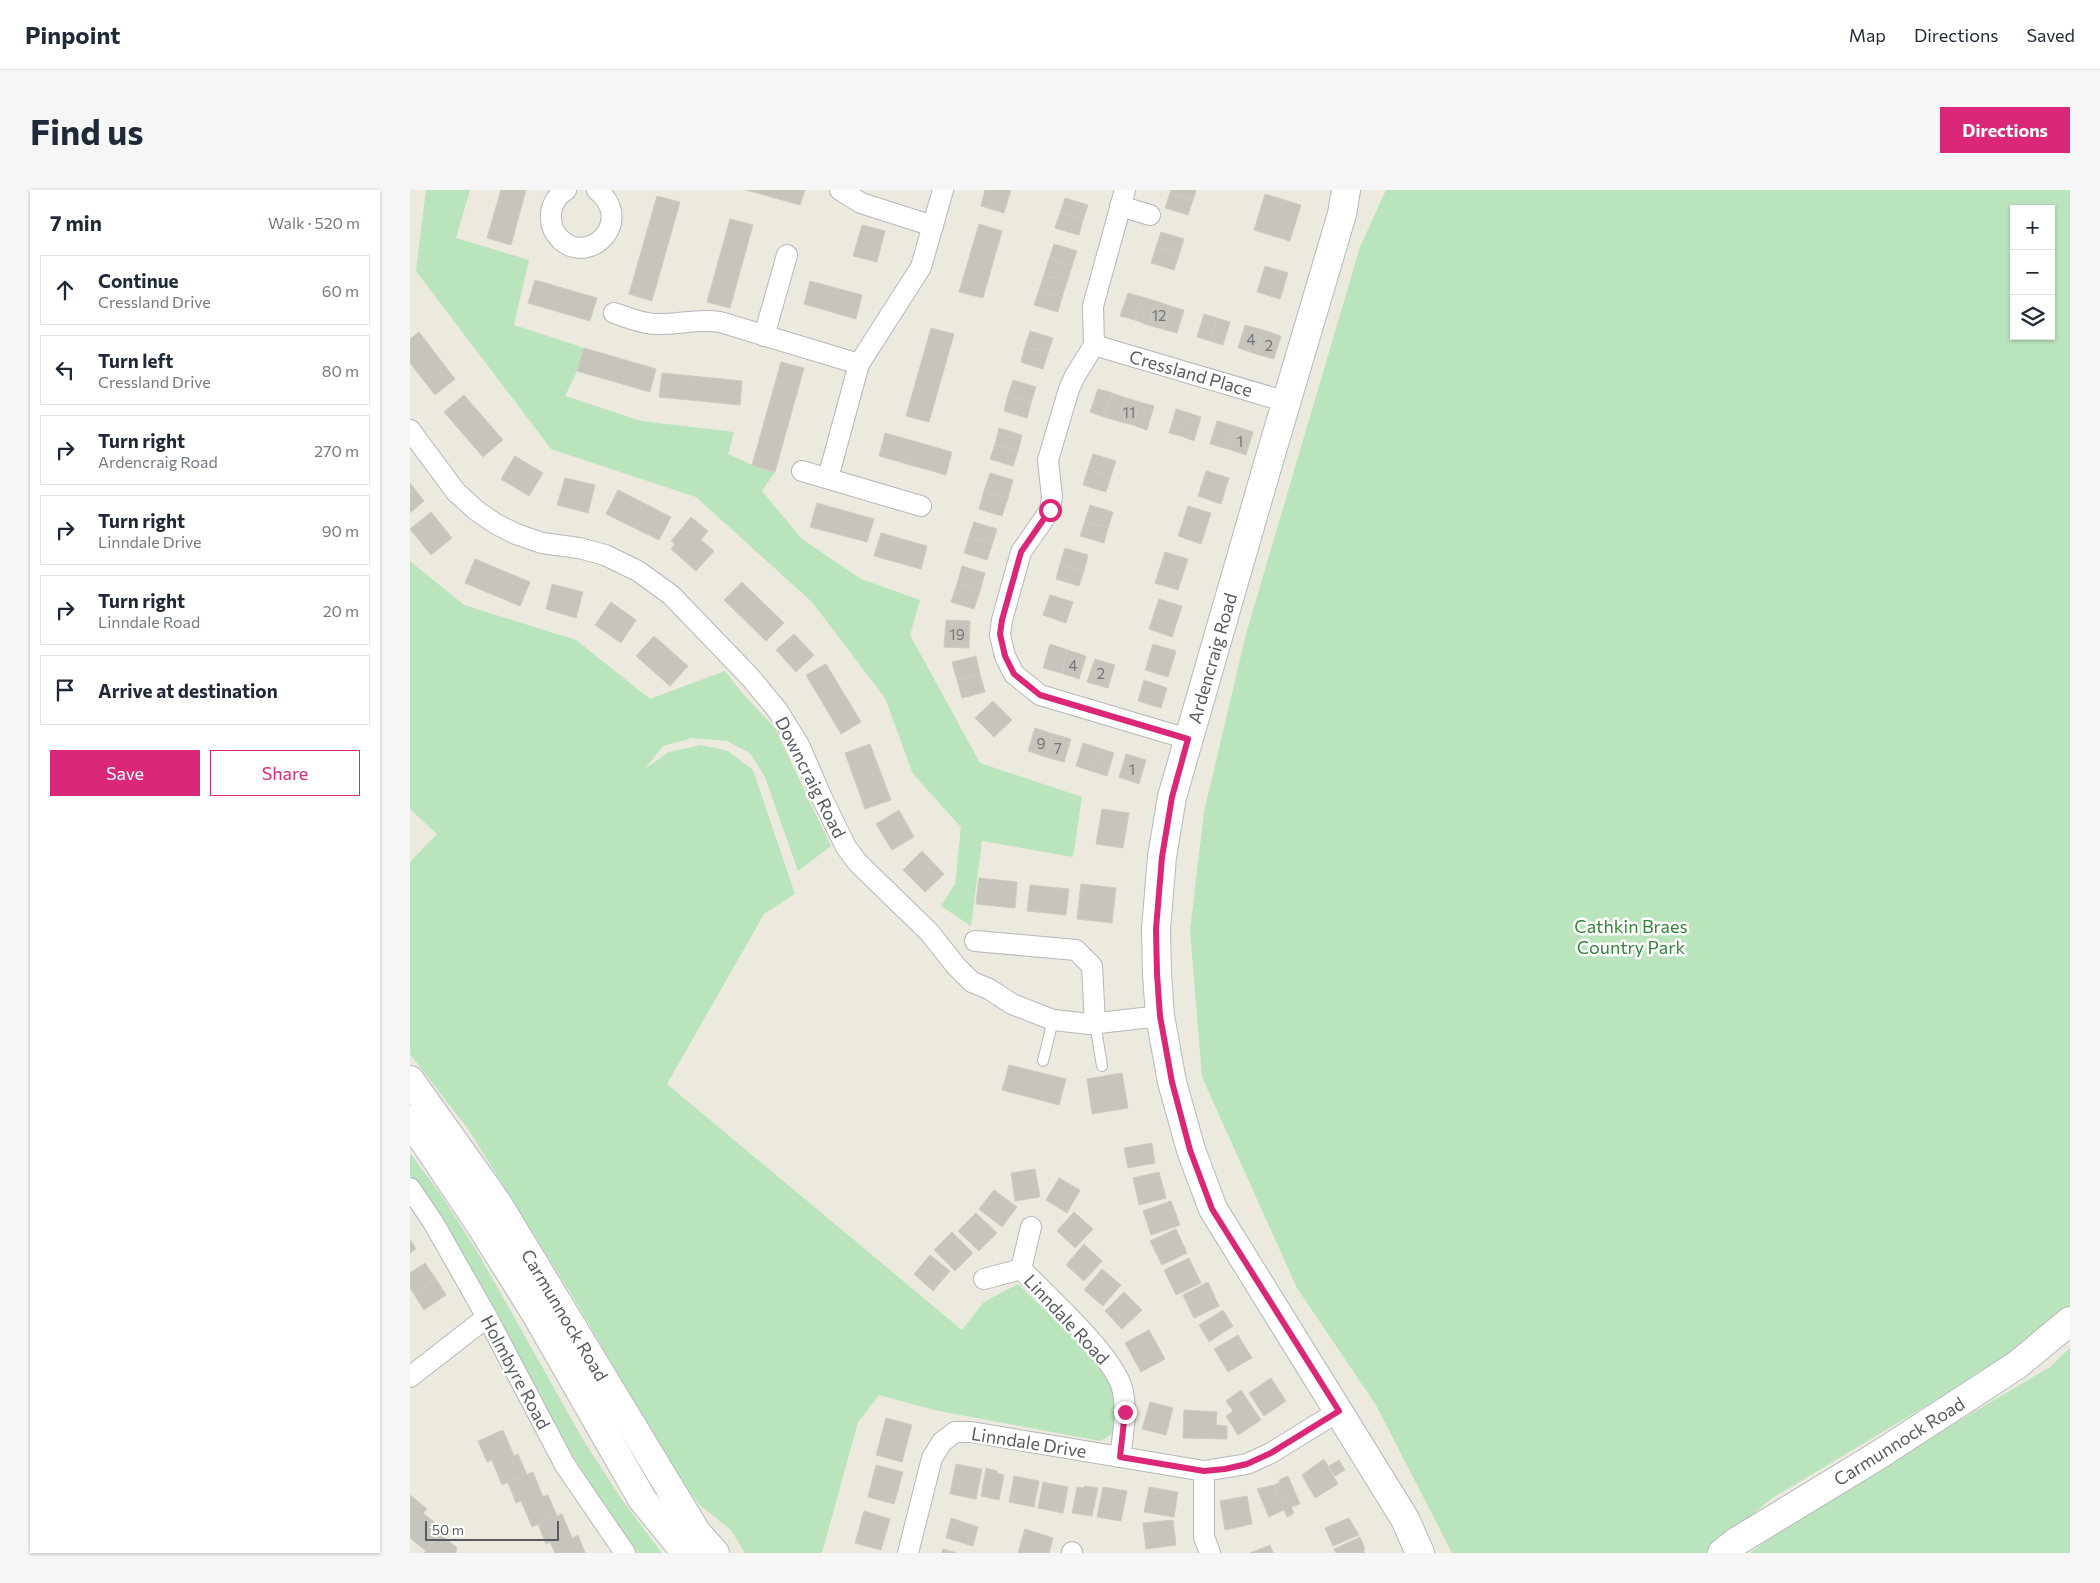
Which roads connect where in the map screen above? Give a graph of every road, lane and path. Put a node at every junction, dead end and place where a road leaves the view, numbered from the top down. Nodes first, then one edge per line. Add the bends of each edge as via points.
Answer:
1 (566, 190) edge
2 (840, 190) edge
3 (943, 190) edge
4 (1346, 190) edge
5 (605, 192) edge
6 (1123, 198) edge
7 (1150, 215) dead end
8 (933, 226) junction
9 (787, 255) dead end
10 (614, 313) dead end
11 (764, 336) junction
12 (1094, 345) junction
13 (859, 364) junction
14 (1287, 402) junction
15 (410, 430) edge
16 (802, 471) dead end
17 (828, 478) junction
18 (921, 506) dead end
19 (1188, 739) junction
20 (975, 941) dead end
21 (1160, 1016) junction
22 (1053, 1020) junction
23 (1095, 1023) junction
24 (1043, 1061) dead end
25 (1102, 1066) dead end
26 (410, 1080) edge
27 (410, 1120) edge
28 (410, 1188) edge
29 (1031, 1227) dead end
30 (1021, 1269) junction
31 (984, 1279) dead end
32 (487, 1318) junction
33 (2070, 1322) edge
34 (410, 1376) edge
35 (1339, 1411) junction
36 (1120, 1457) junction
37 (1204, 1471) junction
38 (625, 1553) edge
39 (686, 1553) edge
40 (715, 1553) edge
41 (908, 1553) edge
42 (1210, 1553) edge
43 (1420, 1553) edge
44 (1722, 1553) edge

1 - 5 street via 553,204 550,218 557,236 574,247 596,244 605,237 612,213
2 - 8 street via 861,203
3 - 8 street
4 - 14 street, Ardencraig Road via 1342,214
6 - 7 street
6 - 12 street via 1093,306
8 - 13 street via 915,279
9 - 11 street
10 - 11 street via 657,324 709,320
11 - 13 street
12 - 14 street, Cressland Place
12 - 19 street via 1069,389 1048,460 1052,496 1050,510 1021,552 1000,634 1014,674 1040,695
13 - 17 street
14 - 19 street, Ardencraig Road
15 - 22 street, Downcraig Road via 456,492 496,524 542,543 606,555 638,571 671,595 778,711 799,745 846,847 858,863 929,932 972,982 1012,1004
16 - 17 street
17 - 18 street
19 - 21 street, Ardencraig Road via 1172,797 1162,857 1156,929
20 - 23 street via 1076,950 1092,966
21 - 23 street, Downcraig Road
21 - 35 street, Ardencraig Road via 1172,1082 1190,1150 1212,1209
22 - 23 street, Downcraig Road
22 - 24 lane
23 - 25 lane
26 - 40 street, Carmunnock Road via 496,1201 697,1533
27 - 39 street, Carmunnock Road via 536,1314 642,1499
28 - 32 street, Holmbyre Road
29 - 30 street, Linndale Road
30 - 31 street, Linndale Road
30 - 36 street, Linndale Road via 1112,1367 1123,1390 1125,1412
32 - 34 street
32 - 38 street, Holmbyre Road via 565,1466
33 - 44 street, Carmunnock Road via 2017,1366
35 - 37 street, Linndale Drive via 1247,1464
35 - 43 street, Ardencraig Road via 1405,1519
36 - 37 street, Linndale Drive
36 - 41 street, Linndale Drive via 971,1432 954,1432 942,1442 932,1458
37 - 42 street via 1204,1537

